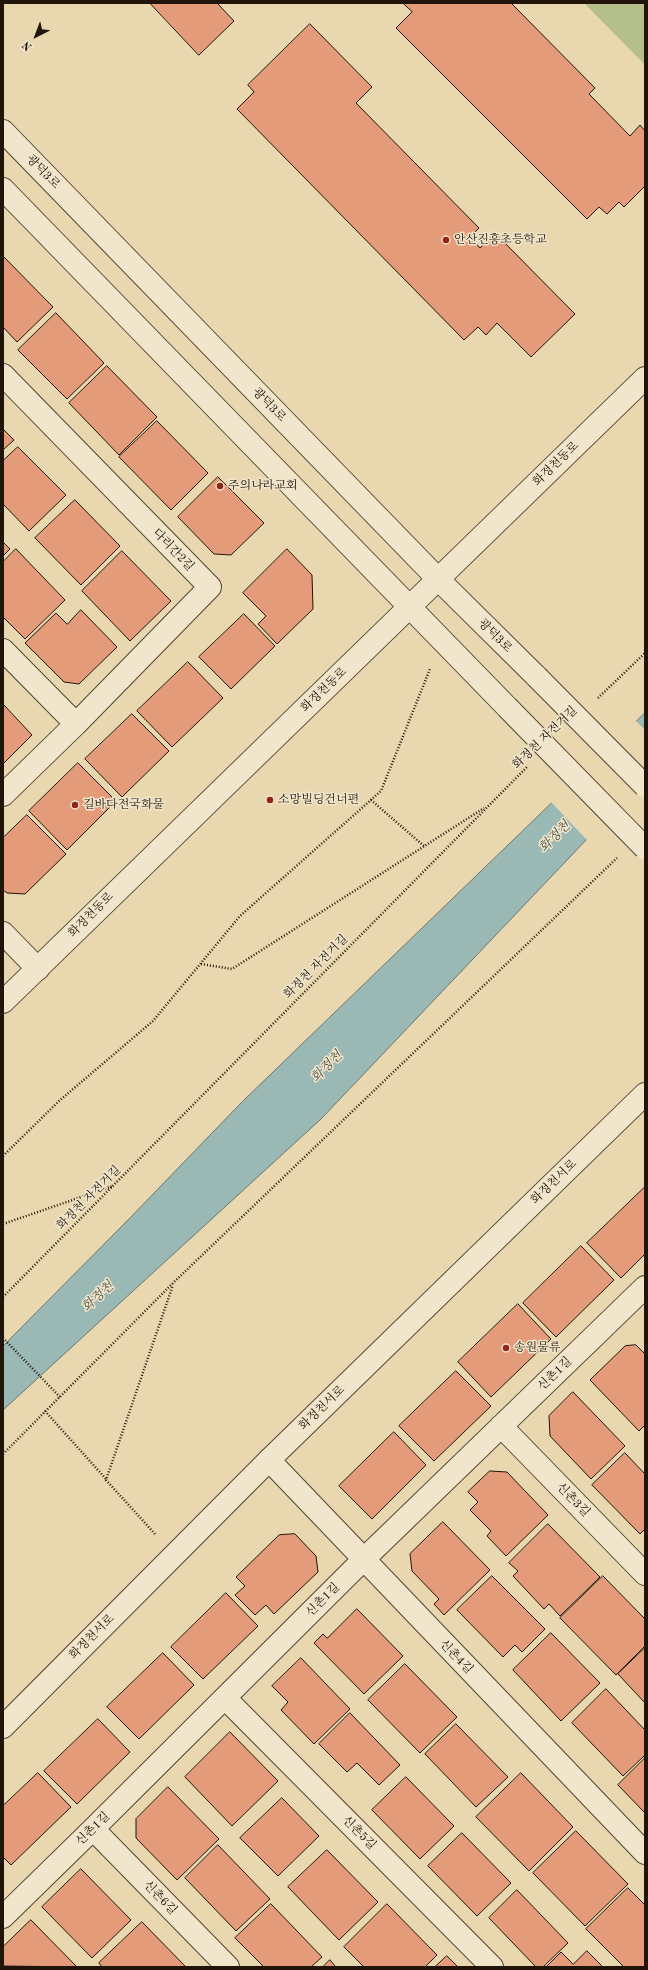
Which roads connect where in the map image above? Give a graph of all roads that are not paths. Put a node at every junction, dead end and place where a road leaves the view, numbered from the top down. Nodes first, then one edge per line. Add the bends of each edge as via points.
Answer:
1 (3, 131) edge
2 (3, 189) edge
3 (3, 375) edge
4 (645, 378) edge
5 (438, 579) junction
6 (409, 607) junction
7 (3, 650) edge
8 (76, 724) junction
9 (645, 786) edge
10 (3, 795) edge
11 (645, 848) edge
12 (3, 933) edge
13 (38, 969) junction
14 (3, 1002) edge
15 (645, 1094) edge
16 (642, 1295) edge
17 (501, 1426) junction
18 (268, 1460) junction
19 (363, 1560) junction
20 (645, 1574) edge
21 (226, 1698) junction
22 (3, 1727) edge
23 (93, 1829) junction
24 (645, 1853) edge
25 (3, 1917) edge
26 (228, 1967) edge
27 (492, 1967) edge

1 - 5 street, 광덕3로
2 - 6 street
3 - 8 street, 다리간2길 via 210,587
4 - 5 street, 화정천동로
5 - 6 street, 화정천동로
5 - 9 street, 광덕3로, bridge
6 - 11 street, bridge
6 - 13 street, 화정천동로
7 - 8 street
8 - 10 street, 다리간2길
12 - 13 street
13 - 14 street, 화정천동로
15 - 18 street, 화정천서로
16 - 17 street, 신촌1길
17 - 19 street, 신촌1길
17 - 20 street, 신촌3길
18 - 19 street, 신촌4길
18 - 22 street, 화정천서로
19 - 21 street, 신촌1길
19 - 24 street, 신촌4길
21 - 23 street, 신촌1길
21 - 27 street, 신촌5길
23 - 25 street, 신촌1길
23 - 26 street, 신촌6길

